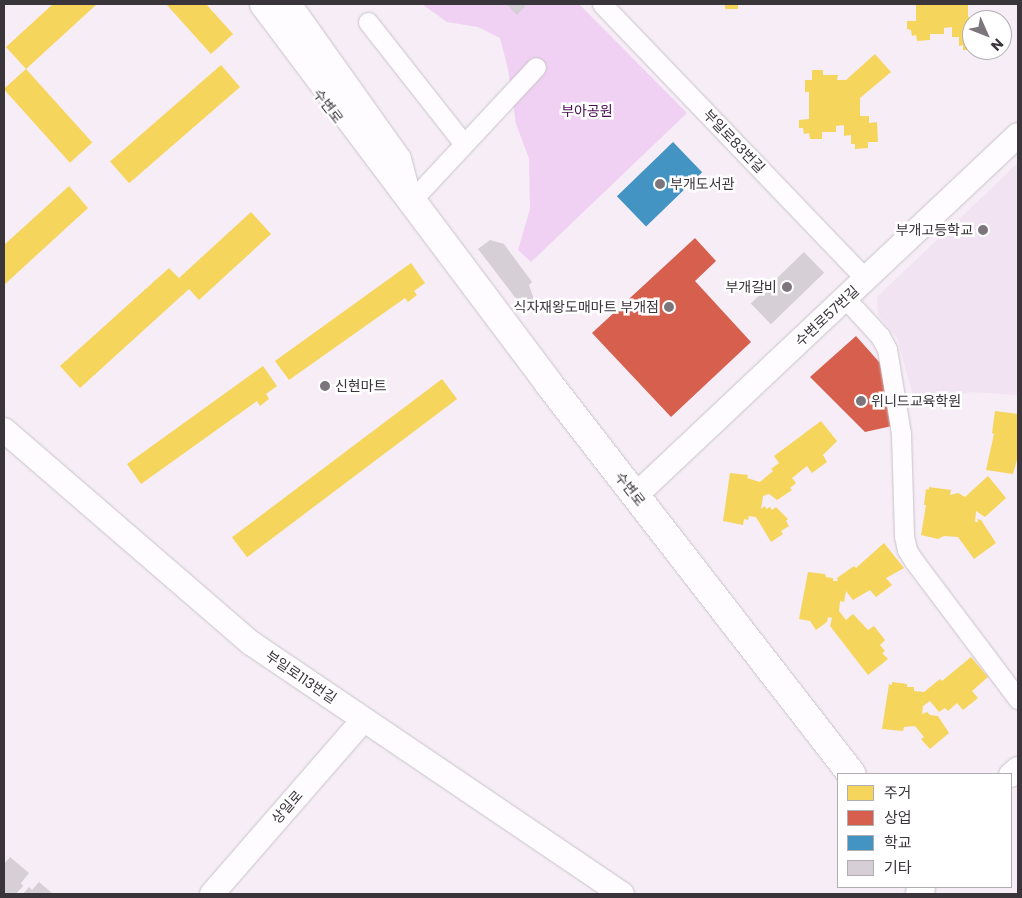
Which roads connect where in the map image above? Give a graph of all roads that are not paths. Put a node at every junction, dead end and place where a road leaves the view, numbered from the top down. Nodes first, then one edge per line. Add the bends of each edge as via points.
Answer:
1 (252, 4) edge
2 (264, 4) edge
3 (289, 4) edge
4 (602, 4) edge
5 (368, 22) dead end
6 (536, 67) dead end
7 (1018, 136) edge
8 (464, 144) junction
9 (403, 191) junction
10 (866, 279) junction
11 (845, 298) junction
12 (4, 430) edge
13 (635, 496) junction
14 (1018, 699) edge
15 (363, 720) junction
16 (851, 773) edge
17 (212, 894) edge
18 (622, 894) edge

1 - 9 street, 수변로 via 392,191
2 - 9 main road, 수변로
3 - 9 street, 수변로 via 399,160
4 - 10 street, 부일로83번길
5 - 8 street
6 - 8 street
7 - 10 street, 수변로57번길
8 - 9 street
9 - 13 main road, 수변로
10 - 11 street, 수변로57번길
11 - 13 street, 수변로57번길
11 - 14 street via 880,336 887,349 901,434 904,536 908,550
12 - 15 street, 부일로113번길 via 251,643
13 - 16 main road, 수변로
15 - 17 street, 상일로
15 - 18 street, 부일로113번길

